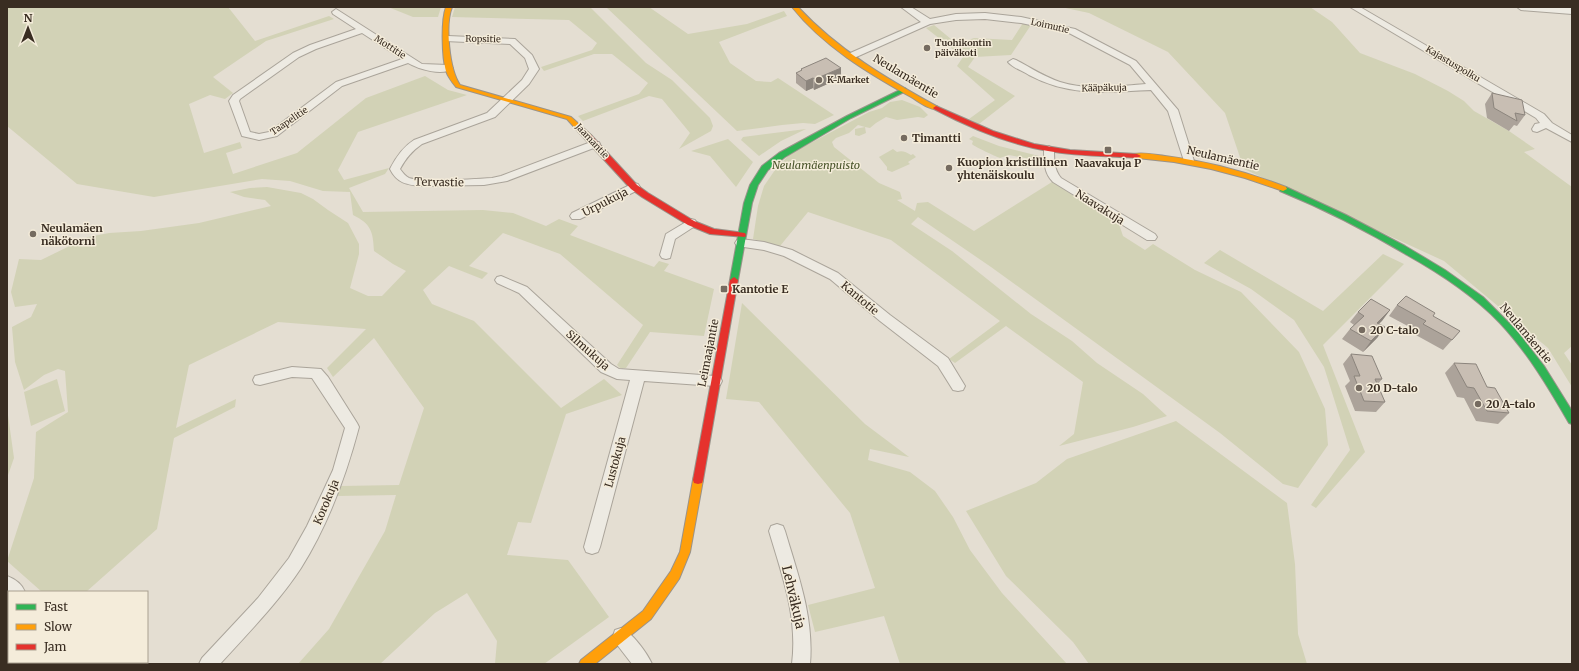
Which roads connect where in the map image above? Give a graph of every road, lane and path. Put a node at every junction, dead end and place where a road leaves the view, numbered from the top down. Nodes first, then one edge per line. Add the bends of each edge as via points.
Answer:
1 (449, 7) edge
2 (795, 7) edge
3 (905, 7) edge
4 (1354, 7) edge
5 (1521, 7) edge
6 (336, 12) dead end
7 (1572, 12) edge
8 (928, 22) junction
9 (363, 30) junction
10 (448, 39) junction
11 (851, 56) junction
12 (409, 60) junction
13 (1013, 62) dead end
14 (448, 68) junction
15 (1153, 87) junction
16 (904, 90) junction
17 (506, 100) junction
18 (1548, 125) junction
19 (1536, 129) dead end
20 (1572, 139) edge
21 (595, 144) junction
22 (1049, 149) junction
23 (1189, 161) junction
24 (634, 187) junction
25 (576, 216) dead end
26 (691, 223) junction
27 (1151, 237) dead end
28 (742, 239) junction
29 (666, 256) dead end
30 (501, 280) dead end
31 (638, 377) junction
32 (260, 380) dead end
33 (715, 381) junction
34 (958, 386) dead end
35 (1572, 420) edge
36 (777, 531) dead end
37 (592, 547) dead end
38 (7, 584) edge
39 (16, 591) edge
40 (621, 636) junction
41 (208, 664) edge
42 (585, 664) edge
43 (642, 664) edge
44 (801, 664) edge

1 - 10 street, Jaamantie
2 - 11 street, Neulamäentie via 821,36
3 - 8 street
4 - 18 street, Kajastuspolku via 1540,116
5 - 7 street
6 - 9 street, Mottitie
8 - 11 street, Loimutie
8 - 15 street, Loimutie via 956,17 985,16 1021,20 1072,31 1133,63
9 - 12 street, Mottitie
9 - 12 street, Taapelitie via 296,55 236,97 234,101 246,134 257,138 273,134 339,84
10 - 14 street, Jaamantie
10 - 17 street, Ropsitie via 501,39 516,43 532,62 534,69 526,82
11 - 16 street, Neulamäentie
12 - 14 street, Mottitie via 425,68
13 - 15 street, Kääpäkuja via 1048,81 1072,88 1091,90
14 - 17 street, Jaamantie via 458,86
15 - 23 street, Loimutie via 1174,110
16 - 22 street, Neulamäentie via 973,128
16 - 28 street, Leimaajantie via 849,117 764,168 750,197
17 - 21 street, Jaamantie via 569,118
17 - 21 street, Tervastie via 491,115 410,147 404,152 395,169 399,176 406,181 419,182 492,181
18 - 19 street
18 - 20 street, Kajastuspolku
21 - 24 street, Jaamantie
22 - 23 street, Neulamäentie
22 - 27 street, Naavakuja via 1049,166 1057,180
23 - 35 street, Neulamäentie via 1257,178 1288,190 1327,208 1441,270 1471,292 1510,328 1547,377
24 - 25 street, Urpukuja
24 - 26 street, Jaamantie
26 - 28 street, Jaamantie via 713,232
26 - 29 street via 670,237
28 - 33 street, Leimaajantie
28 - 34 street, Kantotie via 788,253 834,276 943,362
30 - 31 street, Silmukuja via 523,290 606,368 617,374
31 - 33 street, Silmukuja
31 - 37 street, Lustokuja
32 - 41 street, Korokuja via 292,372 316,373 352,426 340,470 314,531 295,563 264,604
33 - 40 street, Leimaajantie via 685,552 660,599 647,615
36 - 44 street, Lehväkuja via 800,613 804,650
38 - 39 street
40 - 42 street, Leimaajantie
40 - 43 street

